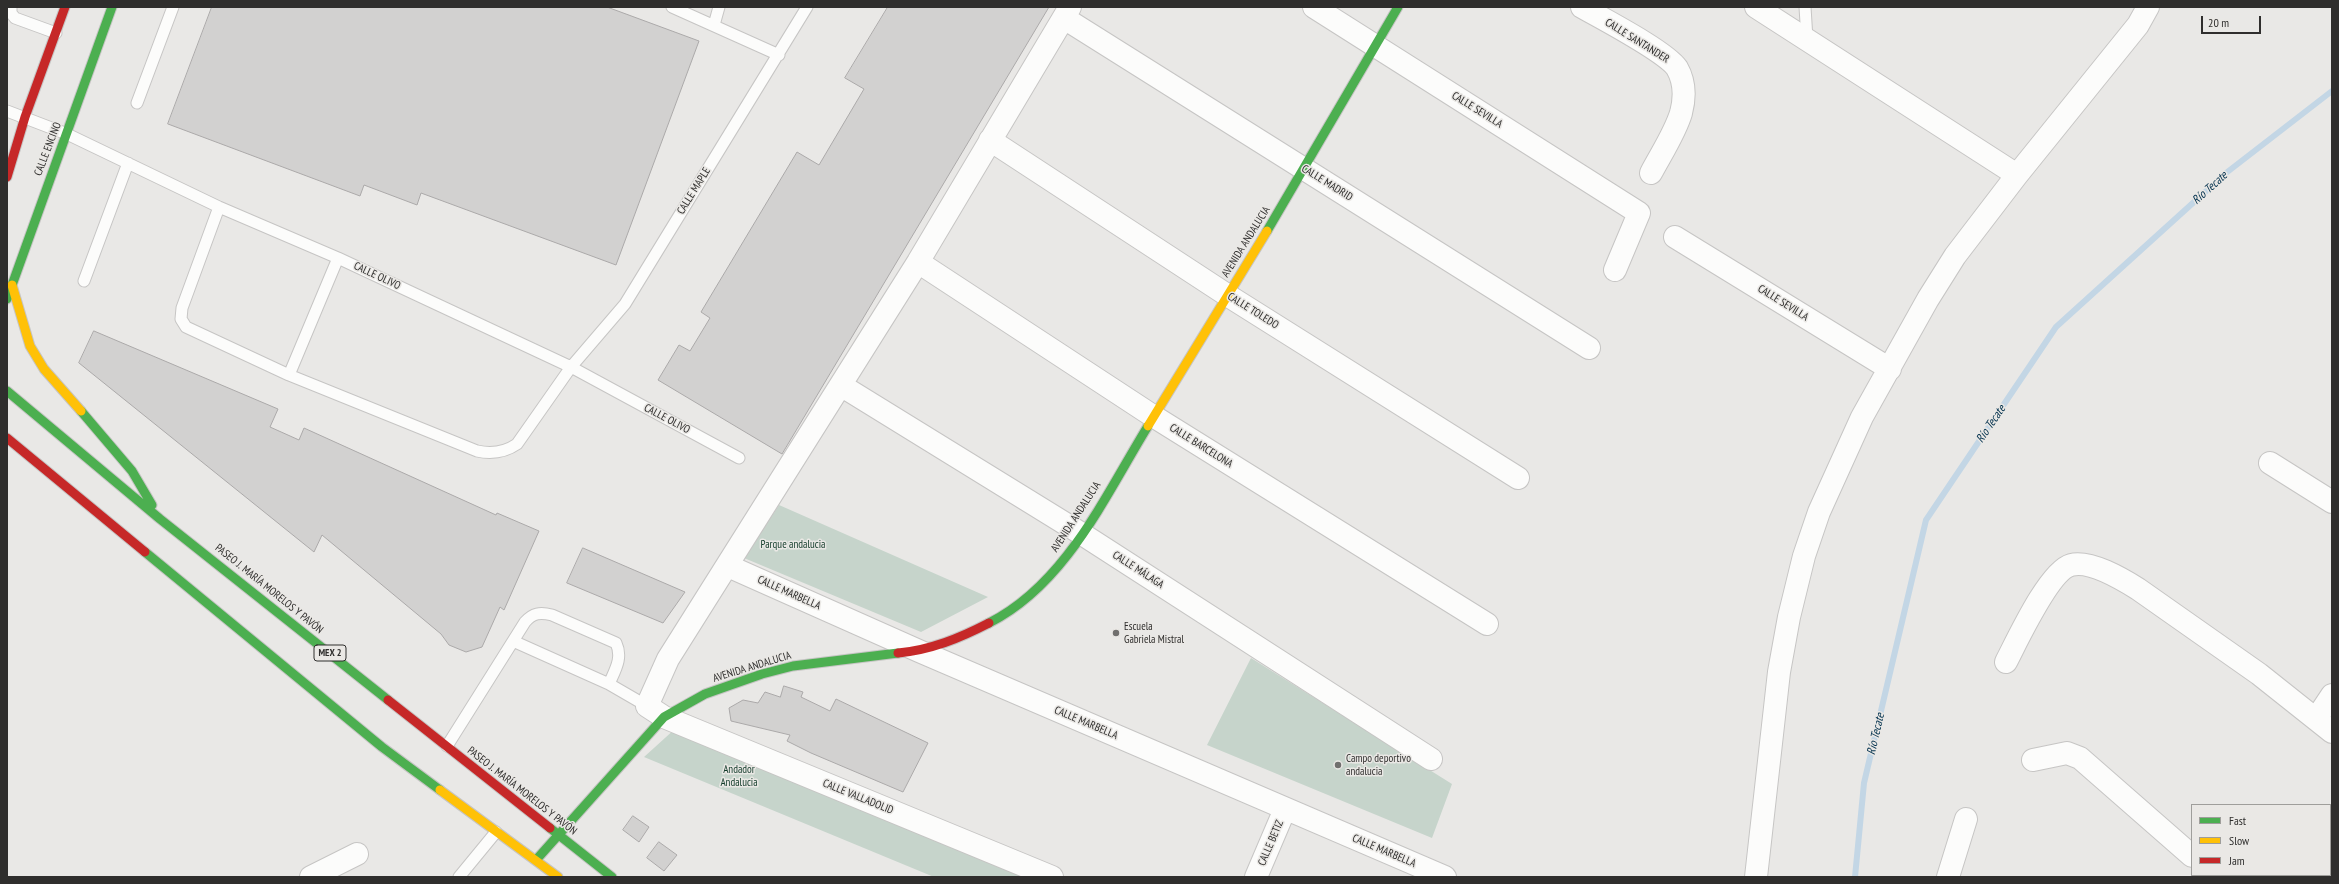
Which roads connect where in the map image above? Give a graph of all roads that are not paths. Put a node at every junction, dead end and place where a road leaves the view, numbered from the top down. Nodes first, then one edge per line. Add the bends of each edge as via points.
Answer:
1 (12, 7) edge
2 (65, 7) edge
3 (112, 7) edge
4 (672, 7) edge
5 (719, 7) edge
6 (807, 7) edge
7 (1314, 7) edge
8 (1398, 7) edge
9 (1582, 7) edge
10 (1756, 7) edge
11 (1804, 7) edge
12 (2148, 7) edge
13 (168, 8) edge
14 (1067, 12) edge
15 (714, 25) junction
16 (56, 33) junction
17 (1807, 39) junction
18 (1376, 46) junction
19 (778, 55) junction
20 (137, 104) dead end
21 (7, 111) edge
22 (26, 117) junction
23 (67, 134) junction
24 (990, 140) junction
25 (128, 163) junction
26 (1305, 169) junction
27 (1651, 173) dead end
28 (2017, 175) junction
29 (7, 177) edge
30 (219, 207) junction
31 (1676, 238) dead end
32 (338, 258) junction
33 (918, 262) junction
34 (1615, 270) dead end
35 (84, 281) dead end
36 (12, 285) junction
37 (1227, 295) junction
38 (7, 299) edge
39 (1589, 348) dead end
40 (571, 367) junction
41 (1890, 369) junction
42 (288, 375) junction
43 (842, 386) junction
44 (7, 391) edge
45 (1153, 416) junction
46 (7, 438) edge
47 (739, 458) dead end
48 (2270, 462) dead end
49 (1518, 478) dead end
50 (2332, 502) edge
51 (160, 518) junction
52 (1082, 534) junction
53 (728, 566) junction
54 (1487, 624) dead end
55 (513, 641) junction
56 (919, 651) junction
57 (2006, 662) dead end
58 (609, 684) junction
59 (2332, 695) edge
60 (655, 711) junction
61 (2324, 725) edge
62 (447, 746) junction
63 (1431, 759) dead end
64 (2032, 760) dead end
65 (1285, 809) junction
66 (1966, 819) dead end
67 (496, 832) junction
68 (558, 834) junction
69 (357, 854) dead end
70 (2191, 855) edge
71 (536, 860) junction
72 (311, 877) edge
73 (459, 877) edge
74 (558, 877) edge
75 (612, 877) edge
76 (1052, 877) edge
77 (1256, 877) edge
78 (1445, 877) edge
79 (1756, 877) edge
80 (1948, 877) edge

1 - 16 lane via 11,13 15,18
2 - 16 main road
3 - 23 main road, CALLE ENCINO
4 - 15 lane
5 - 15 lane
6 - 19 lane, CALLE MAPLE
7 - 18 street, CALLE SEVILLA
8 - 18 main road, AVENIDA ANDALUCIA
9 - 27 street, CALLE SANTANDER via 1664,56 1672,63 1681,78 1684,90 1680,114
10 - 17 street
11 - 17 lane
12 - 28 street via 2138,24
13 - 20 lane
14 - 24 street
14 - 26 street, CALLE MADRID
15 - 19 lane
16 - 22 main road
17 - 28 street
18 - 26 main road, AVENIDA ANDALUCIA
18 - 34 street, CALLE SEVILLA via 1639,213
19 - 40 lane, CALLE MAPLE via 625,304
21 - 22 lane, CALLE OLIVO
22 - 23 lane, CALLE OLIVO
22 - 29 main road
23 - 25 lane, CALLE OLIVO
23 - 36 main road, CALLE ENCINO via 32,223
24 - 33 street
24 - 37 street, CALLE TOLEDO
25 - 30 lane, CALLE OLIVO
25 - 35 lane
26 - 37 main road, AVENIDA ANDALUCIA
26 - 39 street, CALLE MADRID
28 - 41 street via 1955,256
30 - 32 lane, CALLE OLIVO
30 - 42 lane, CALLE MAPLE via 182,308 181,319 186,327
31 - 41 street, CALLE SEVILLA
32 - 40 lane, CALLE OLIVO
32 - 42 lane
33 - 43 street
33 - 45 street, CALLE BARCELONA
36 - 38 main road, CALLE ENCINO
36 - 51 main road via 30,346 44,370 99,430 132,471
37 - 45 main road, AVENIDA ANDALUCIA
37 - 49 street, CALLE TOLEDO
40 - 42 lane, CALLE MAPLE via 517,444 511,449 494,453 477,452
40 - 47 lane, CALLE OLIVO
41 - 79 street via 1862,417 1819,512 1804,556 1779,672
43 - 52 street, CALLE MÁLAGA
43 - 53 street
44 - 51 main road, PASEO J. MARÍA MORELOS Y PAVÓN / MEX 2
45 - 52 main road, AVENIDA ANDALUCIA
45 - 54 street, CALLE BARCELONA
46 - 67 main road via 382,747
48 - 50 street
51 - 62 main road, PASEO J. MARÍA MORELOS Y PAVÓN / MEX 2
52 - 56 main road, AVENIDA ANDALUCIA via 1051,575 1028,598 998,619 965,636
52 - 63 street, CALLE MÁLAGA
53 - 56 street, CALLE MARBELLA
53 - 60 street via 668,659
55 - 58 lane
55 - 58 lane via 532,615 542,613 616,643 620,651 619,662
55 - 62 lane
56 - 60 main road, AVENIDA ANDALUCIA via 787,667
56 - 65 street, CALLE MARBELLA
57 - 61 street via 2046,588 2058,572 2071,565 2088,566 2122,579 2138,589 2259,674
58 - 60 lane
59 - 61 street
60 - 68 main road, AVENIDA ANDALUCIA
60 - 76 street, CALLE VALLADOLID
62 - 68 main road, PASEO J. MARÍA MORELOS Y PAVÓN / MEX 2
64 - 70 street via 2067,753 2080,758
65 - 77 street, CALLE BETIZ
65 - 78 street, CALLE MARBELLA
66 - 80 street
67 - 71 main road
67 - 73 lane
68 - 71 main road, AVENIDA ANDALUCIA
68 - 75 main road, PASEO J. MARÍA MORELOS Y PAVÓN / MEX 2
69 - 72 street
71 - 74 main road

